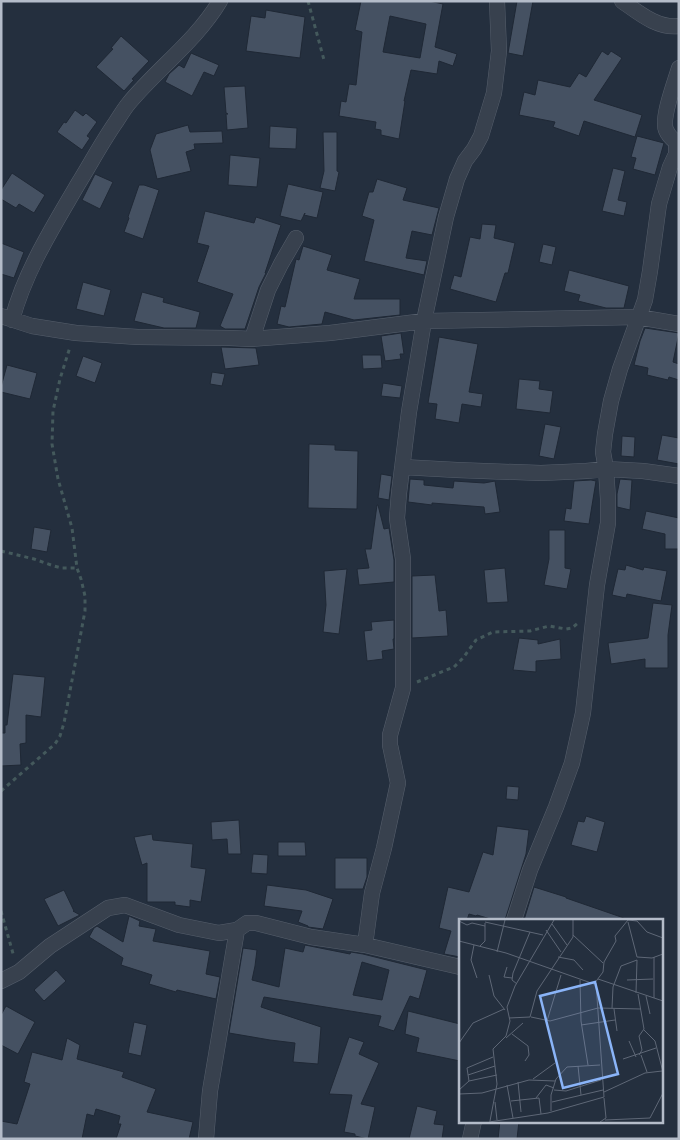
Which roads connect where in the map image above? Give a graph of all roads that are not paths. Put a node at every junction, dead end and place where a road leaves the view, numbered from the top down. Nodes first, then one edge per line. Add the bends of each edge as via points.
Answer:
1 (220, 1) edge
2 (497, 1) edge
3 (622, 1) edge
4 (679, 26) edge
5 (679, 68) edge
6 (296, 238) dead end
7 (6, 318) edge
8 (638, 318) junction
9 (424, 321) junction
10 (679, 324) edge
11 (252, 339) junction
12 (402, 466) junction
13 (606, 469) junction
14 (679, 476) edge
15 (514, 919) edge
16 (237, 930) junction
17 (365, 945) junction
18 (459, 967) edge
19 (1, 981) edge
20 (474, 1122) edge
21 (206, 1139) edge
22 (470, 1139) edge

1 - 7 street via 192,39 128,104 56,221
2 - 9 street via 499,51 494,93 481,136 457,179
3 - 4 street via 665,26
5 - 8 street via 665,117 667,133 676,142 676,154 658,204 645,300
6 - 11 street via 268,290
7 - 11 street via 76,333
8 - 9 street
8 - 10 street
8 - 13 street via 611,401 605,434
9 - 11 street
9 - 12 street
12 - 13 street via 541,473
12 - 17 street via 397,518 403,559 403,688 390,735 398,783 372,893
13 - 14 street
13 - 15 street via 608,523 597,585 583,713 572,763
16 - 17 street via 256,923 312,937
16 - 19 street via 219,933 179,925 125,904 108,908
16 - 21 street via 210,1091
17 - 18 street
20 - 22 street

